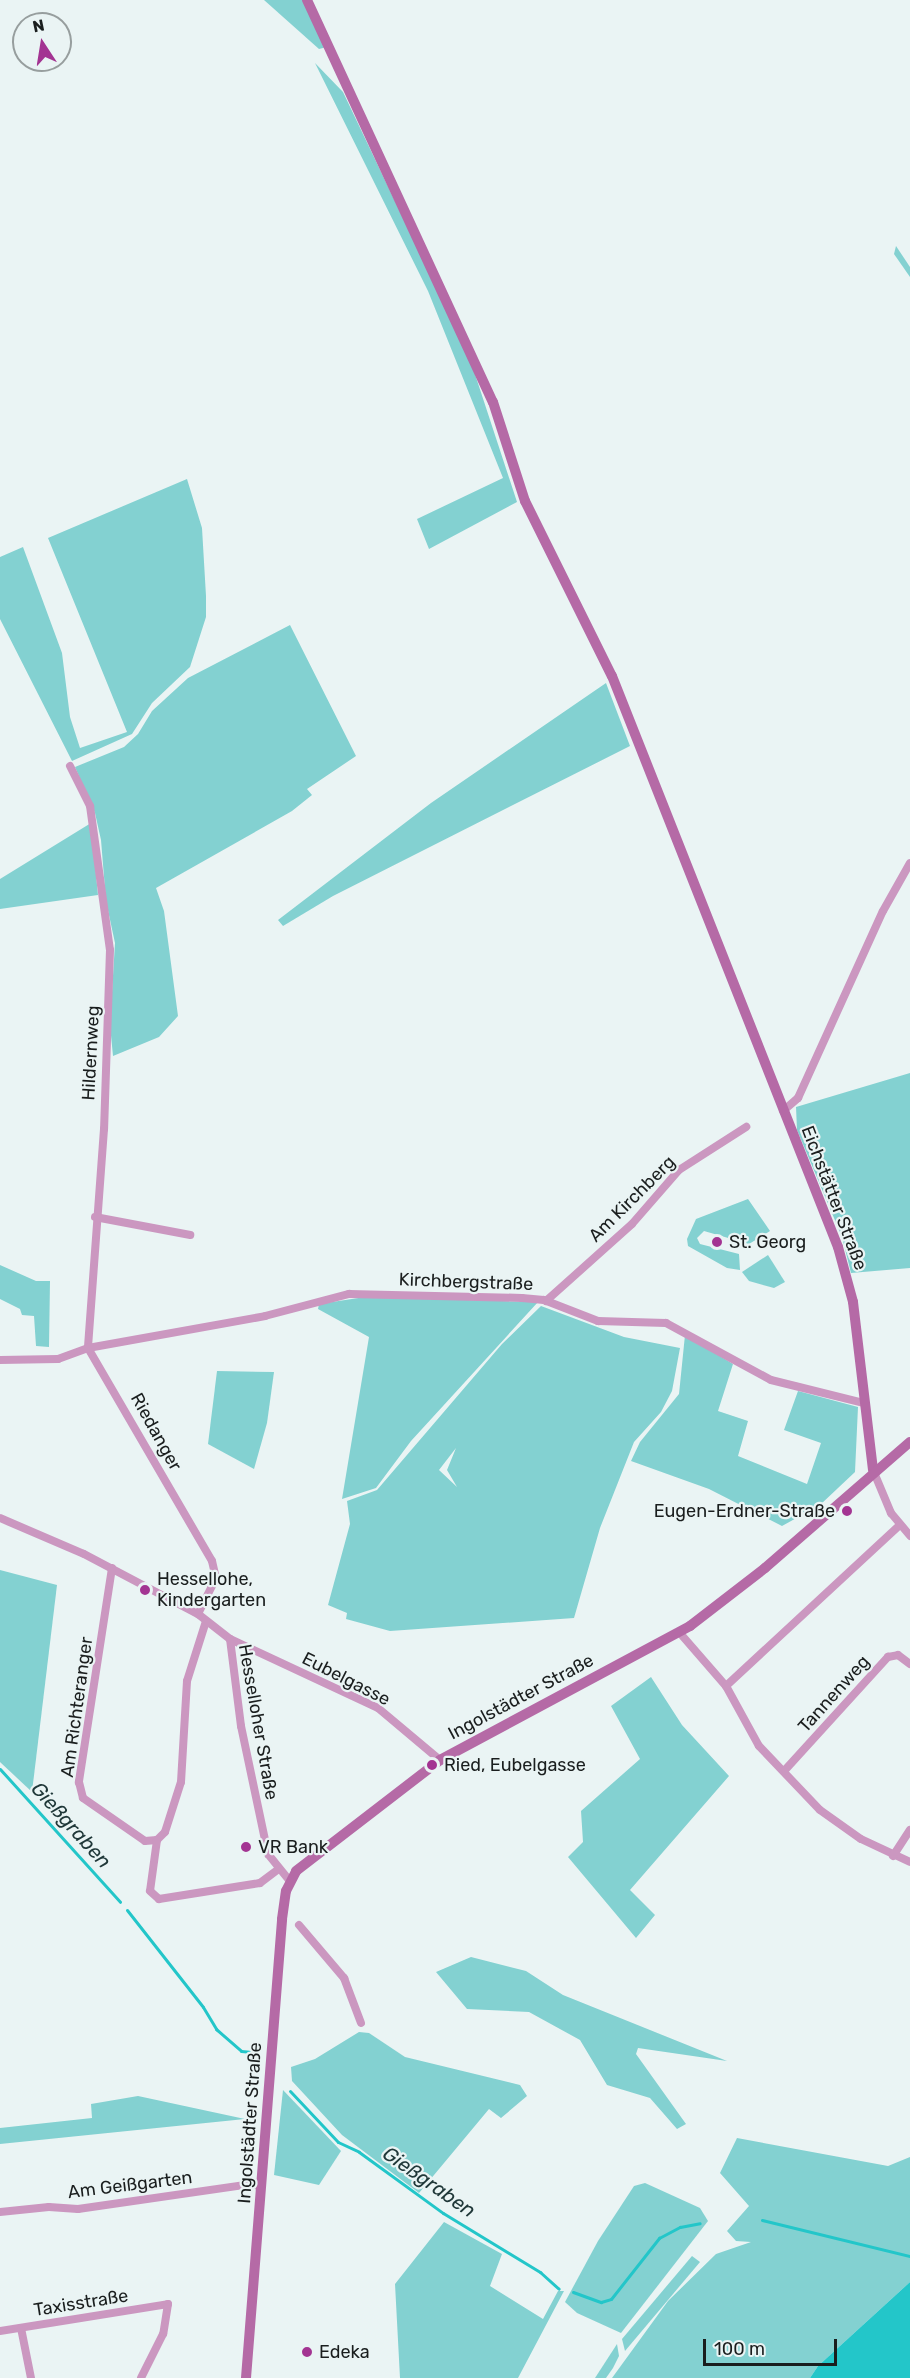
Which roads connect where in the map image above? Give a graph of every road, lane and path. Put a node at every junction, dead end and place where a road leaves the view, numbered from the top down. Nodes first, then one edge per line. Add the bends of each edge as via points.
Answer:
1 (307, 0) edge
2 (70, 765) dead end
3 (910, 863) edge
4 (783, 1112) junction
5 (746, 1127) dead end
6 (95, 1217) junction
7 (190, 1235) dead end
8 (546, 1301) junction
9 (88, 1348) junction
10 (0, 1360) edge
11 (864, 1403) junction
12 (910, 1442) edge
13 (873, 1470) junction
14 (0, 1518) edge
15 (899, 1526) junction
16 (910, 1536) edge
17 (112, 1568) junction
18 (198, 1614) junction
19 (206, 1621) junction
20 (679, 1632) junction
21 (230, 1639) junction
22 (910, 1664) edge
23 (726, 1686) junction
24 (440, 1760) junction
25 (785, 1770) junction
26 (910, 1830) edge
27 (158, 1840) junction
28 (893, 1856) junction
29 (910, 1862) edge
30 (277, 1870) junction
31 (290, 1881) junction
32 (299, 1924) dead end
33 (361, 2023) dead end
34 (262, 2187) junction
35 (0, 2212) edge
36 (21, 2328) junction
37 (0, 2331) edge
38 (32, 2378) edge
39 (141, 2378) edge
40 (246, 2378) edge

1 - 4 main road, Eichstätter Straße via 493,402 525,501 612,676
2 - 6 street, Hildernweg via 90,806 110,950 104,1129
3 - 4 street via 883,911 798,1098
4 - 11 main road, Eichstätter Straße via 847,1274
5 - 8 street, Am Kirchberg via 680,1170 632,1224
6 - 7 street
6 - 9 street, Hildernweg
8 - 9 street, Kirchbergstraße via 349,1294 265,1316
8 - 11 street, Kirchbergstraße via 598,1321 666,1323 771,1380
9 - 10 street via 58,1359
9 - 18 street, Riedanger via 212,1561 216,1578
11 - 13 main road, Eichstätter Straße
12 - 13 main road, Ingolstädter Straße
13 - 15 street
13 - 20 main road, Ingolstädter Straße via 765,1568
14 - 17 street, Hesselloher Straße
15 - 16 street
15 - 23 street
17 - 18 street, Hesselloher Straße
17 - 27 street, Am Richteranger via 79,1782 84,1798 145,1841
18 - 19 street, Hesselloher Straße
19 - 21 street, Hesselloher Straße
19 - 27 street via 187,1681 181,1782 165,1832
20 - 23 street
20 - 24 main road, Ingolstädter Straße
21 - 24 street, Eubelgasse via 378,1708
21 - 30 street, Hesselloher Straße via 244,1744 268,1854
22 - 25 street, Tannenweg via 898,1655 888,1657
23 - 25 street via 759,1746
24 - 31 main road, Ingolstädter Straße via 308,1858
25 - 28 street via 820,1810
26 - 28 street
27 - 30 street via 152,1896 159,1899 260,1883
28 - 29 street
30 - 31 street, Hesselloher Straße
31 - 34 main road, Ingolstädter Straße via 282,1919
32 - 33 street via 344,1978
34 - 35 street, Am Geißgarten via 252,2184 78,2209 49,2207
34 - 40 main road, Ingolstädter Straße
36 - 37 street, Taxisstraße
36 - 38 street
36 - 39 street, Taxisstraße via 168,2304 163,2334

